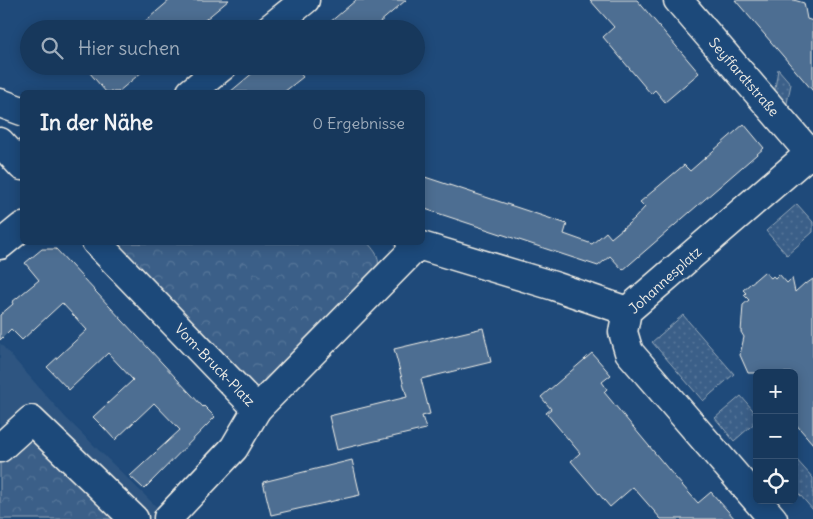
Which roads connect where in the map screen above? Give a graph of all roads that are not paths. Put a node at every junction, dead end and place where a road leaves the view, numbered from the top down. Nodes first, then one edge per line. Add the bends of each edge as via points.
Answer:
1 (305, 0) edge
2 (678, 0) edge
3 (280, 20) edge
4 (213, 75) edge
5 (194, 90) edge
6 (0, 103) edge
7 (20, 109) edge
8 (0, 142) edge
9 (811, 155) edge
10 (20, 164) edge
11 (20, 229) edge
12 (0, 245) edge
13 (99, 245) edge
14 (413, 245) edge
15 (417, 245) edge
16 (627, 311) junction
17 (257, 409) junction
18 (0, 448) edge
19 (168, 518) edge
20 (134, 519) edge
21 (773, 519) edge

1 - 3 street
2 - 9 street, Seyffardtstraße
4 - 5 street
6 - 7 street
8 - 10 street
9 - 16 street, Johannesplatz
11 - 12 street
13 - 17 street, Vom-Bruck-Platz
14 - 17 street, Vom-Bruck-Platz
15 - 16 street, Vom-Bruck-Platz
16 - 21 street, Johannesplatz via 623,332 629,352
17 - 19 street via 234,448
18 - 20 street via 31,420

